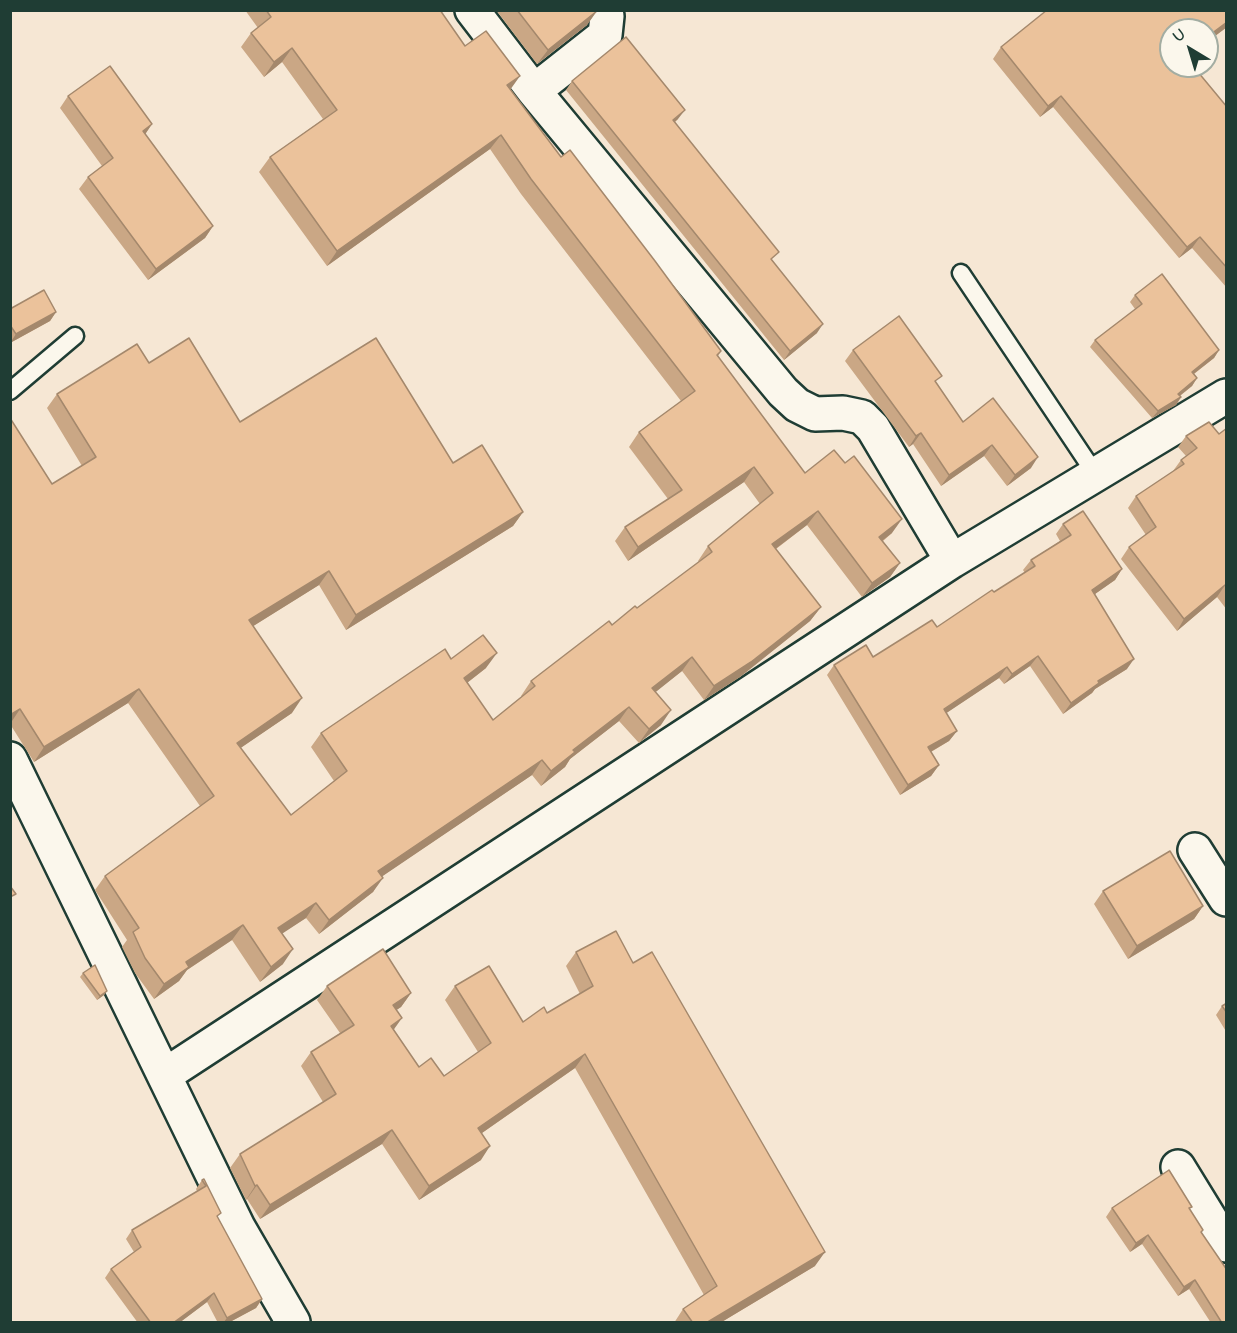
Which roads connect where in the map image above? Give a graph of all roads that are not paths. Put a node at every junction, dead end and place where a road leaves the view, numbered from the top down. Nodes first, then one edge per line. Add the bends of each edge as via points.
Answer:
1 (472, 10) edge
2 (605, 10) edge
3 (534, 91) junction
4 (961, 273) dead end
5 (75, 336) dead end
6 (10, 391) edge
7 (1227, 396) edge
8 (1096, 474) junction
9 (952, 561) junction
10 (10, 759) edge
11 (1195, 850) dead end
12 (1227, 899) edge
13 (165, 1075) junction
14 (1178, 1167) dead end
15 (1227, 1245) edge
16 (293, 1323) edge

1 - 3 street
2 - 3 street via 605,35
3 - 9 street via 783,392 797,405 816,414 862,417 873,428
4 - 8 lane
5 - 6 lane
7 - 8 street
8 - 9 street
9 - 13 street
10 - 13 street
11 - 12 street
13 - 16 street via 238,1227
14 - 15 street

